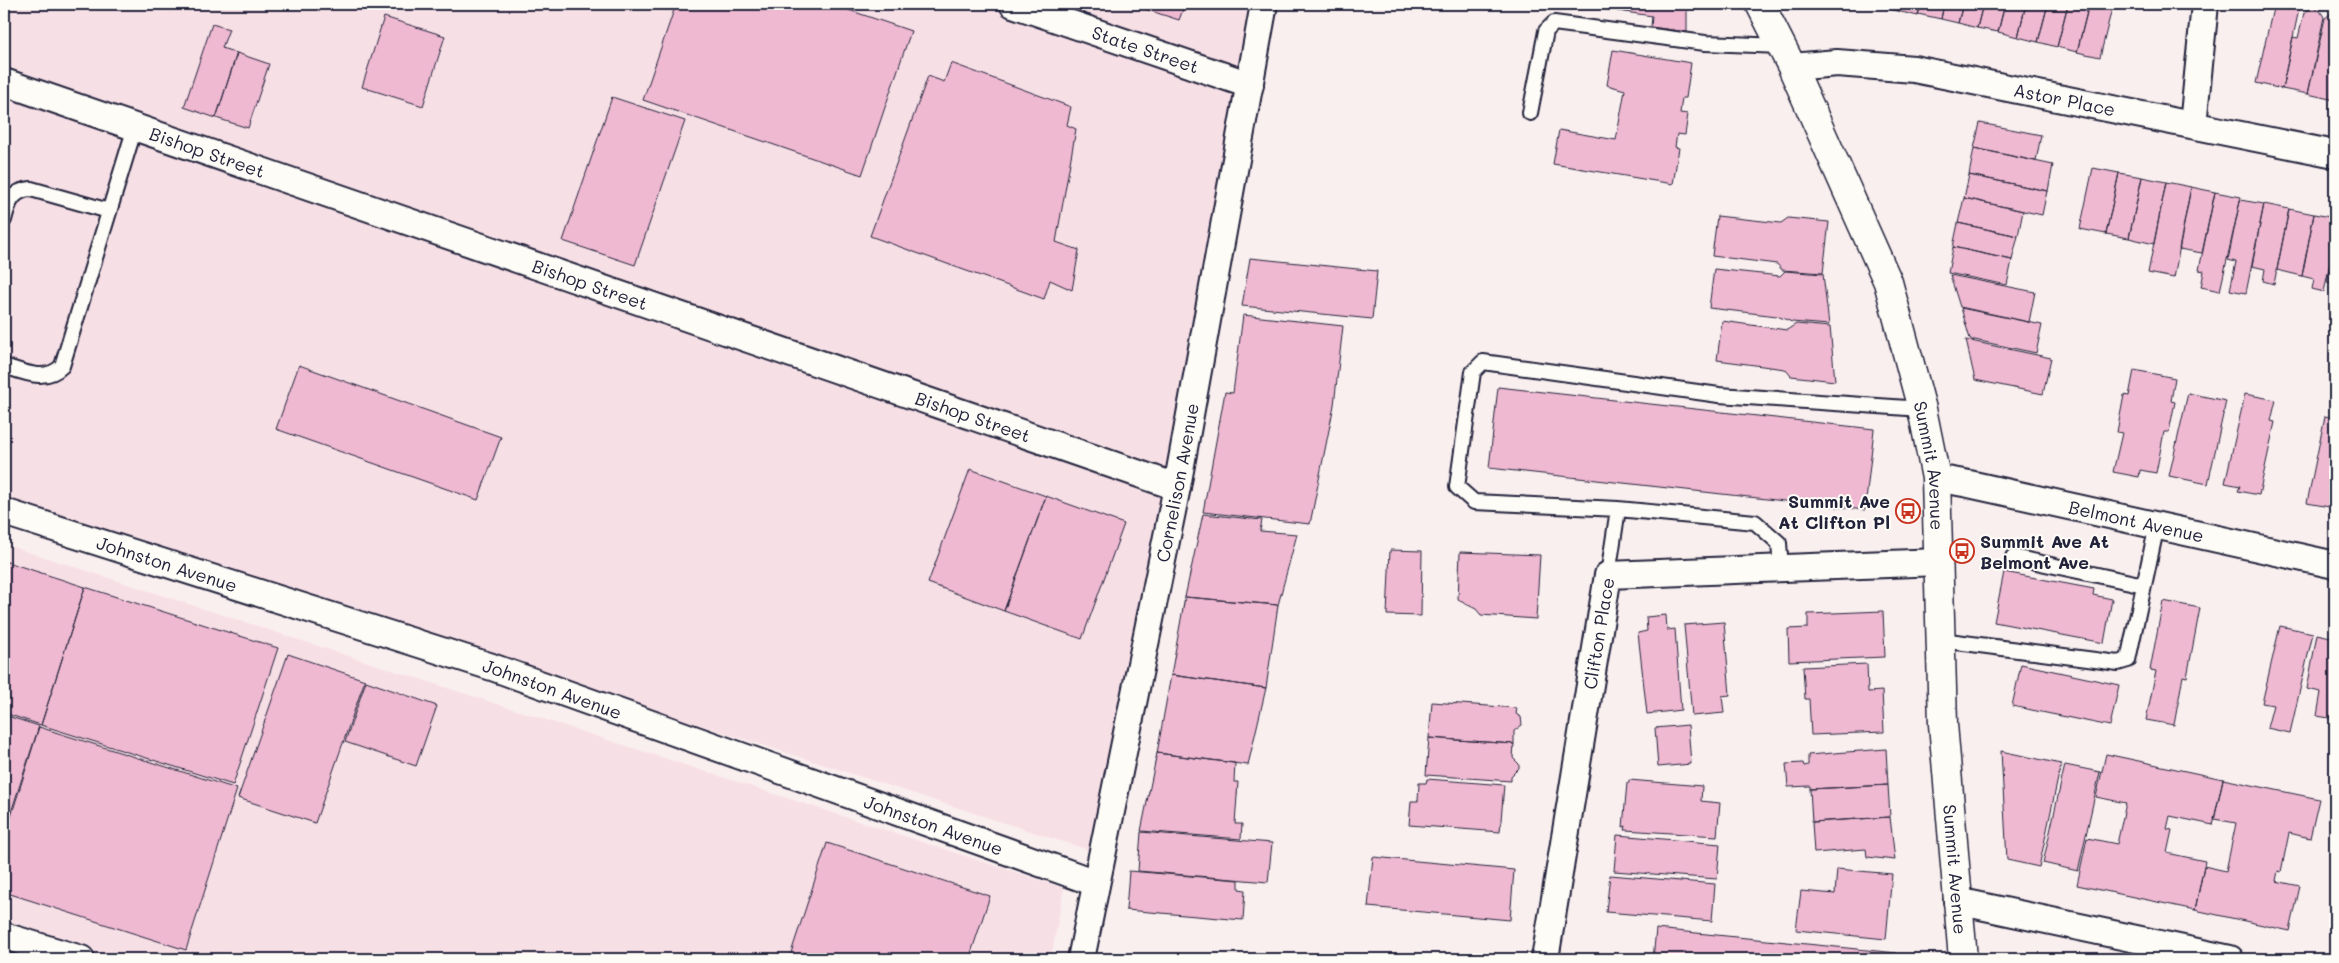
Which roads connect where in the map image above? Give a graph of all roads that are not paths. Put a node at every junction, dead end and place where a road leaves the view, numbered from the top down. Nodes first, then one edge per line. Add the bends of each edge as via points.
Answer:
1 (1013, 4) edge
2 (1264, 4) edge
3 (1760, 4) edge
4 (2205, 4) edge
5 (1786, 56) junction
6 (4, 82) edge
7 (1250, 85) junction
8 (1530, 113) dead end
9 (2192, 125) junction
10 (135, 127) junction
11 (2335, 154) edge
12 (109, 211) junction
13 (4, 220) edge
14 (4, 366) edge
15 (1922, 409) junction
16 (1936, 478) junction
17 (1178, 488) junction
18 (1618, 510) junction
19 (4, 512) edge
20 (2157, 525) junction
21 (2013, 557) dead end
22 (1939, 562) junction
23 (2335, 565) edge
24 (1782, 568) junction
25 (1608, 576) junction
26 (2144, 585) junction
27 (1941, 640) junction
28 (1096, 883) junction
29 (1957, 901) junction
30 (4, 936) edge
31 (81, 959) edge
32 (1081, 959) edge
33 (1545, 959) edge
34 (1963, 959) edge
35 (2230, 959) edge

1 - 7 street, State Street
2 - 7 street, Cornelison Avenue
3 - 5 main road, Summit Avenue
4 - 9 street
5 - 8 lane via 1554,24 1546,31
5 - 9 street, Astor Place via 1914,69
5 - 15 main road, Summit Avenue via 1888,282
6 - 10 street, Bishop Street
7 - 17 street, Cornelison Avenue
9 - 11 street, Astor Place
10 - 12 lane
10 - 17 street, Bishop Street
12 - 13 lane via 31,189 12,197
12 - 14 lane via 62,366 48,376
15 - 16 main road, Summit Avenue
15 - 18 lane via 1718,396 1483,362 1473,372 1457,487 1474,502
16 - 20 street, Belmont Avenue
16 - 22 main road, Summit Avenue
17 - 28 street, Cornelison Avenue
18 - 24 lane via 1754,522 1779,543
18 - 25 lane
19 - 28 street, Johnston Avenue via 492,667
20 - 23 street, Belmont Avenue
20 - 26 lane
21 - 26 lane
22 - 24 street, Clifton Place
22 - 27 main road, Summit Avenue
24 - 25 street, Clifton Place
25 - 33 street, Clifton Place
26 - 27 lane via 2128,660 2118,663
27 - 29 main road, Summit Avenue via 1943,724
28 - 32 street, Cornelison Avenue
29 - 34 main road, Summit Avenue
29 - 35 street
30 - 31 street

